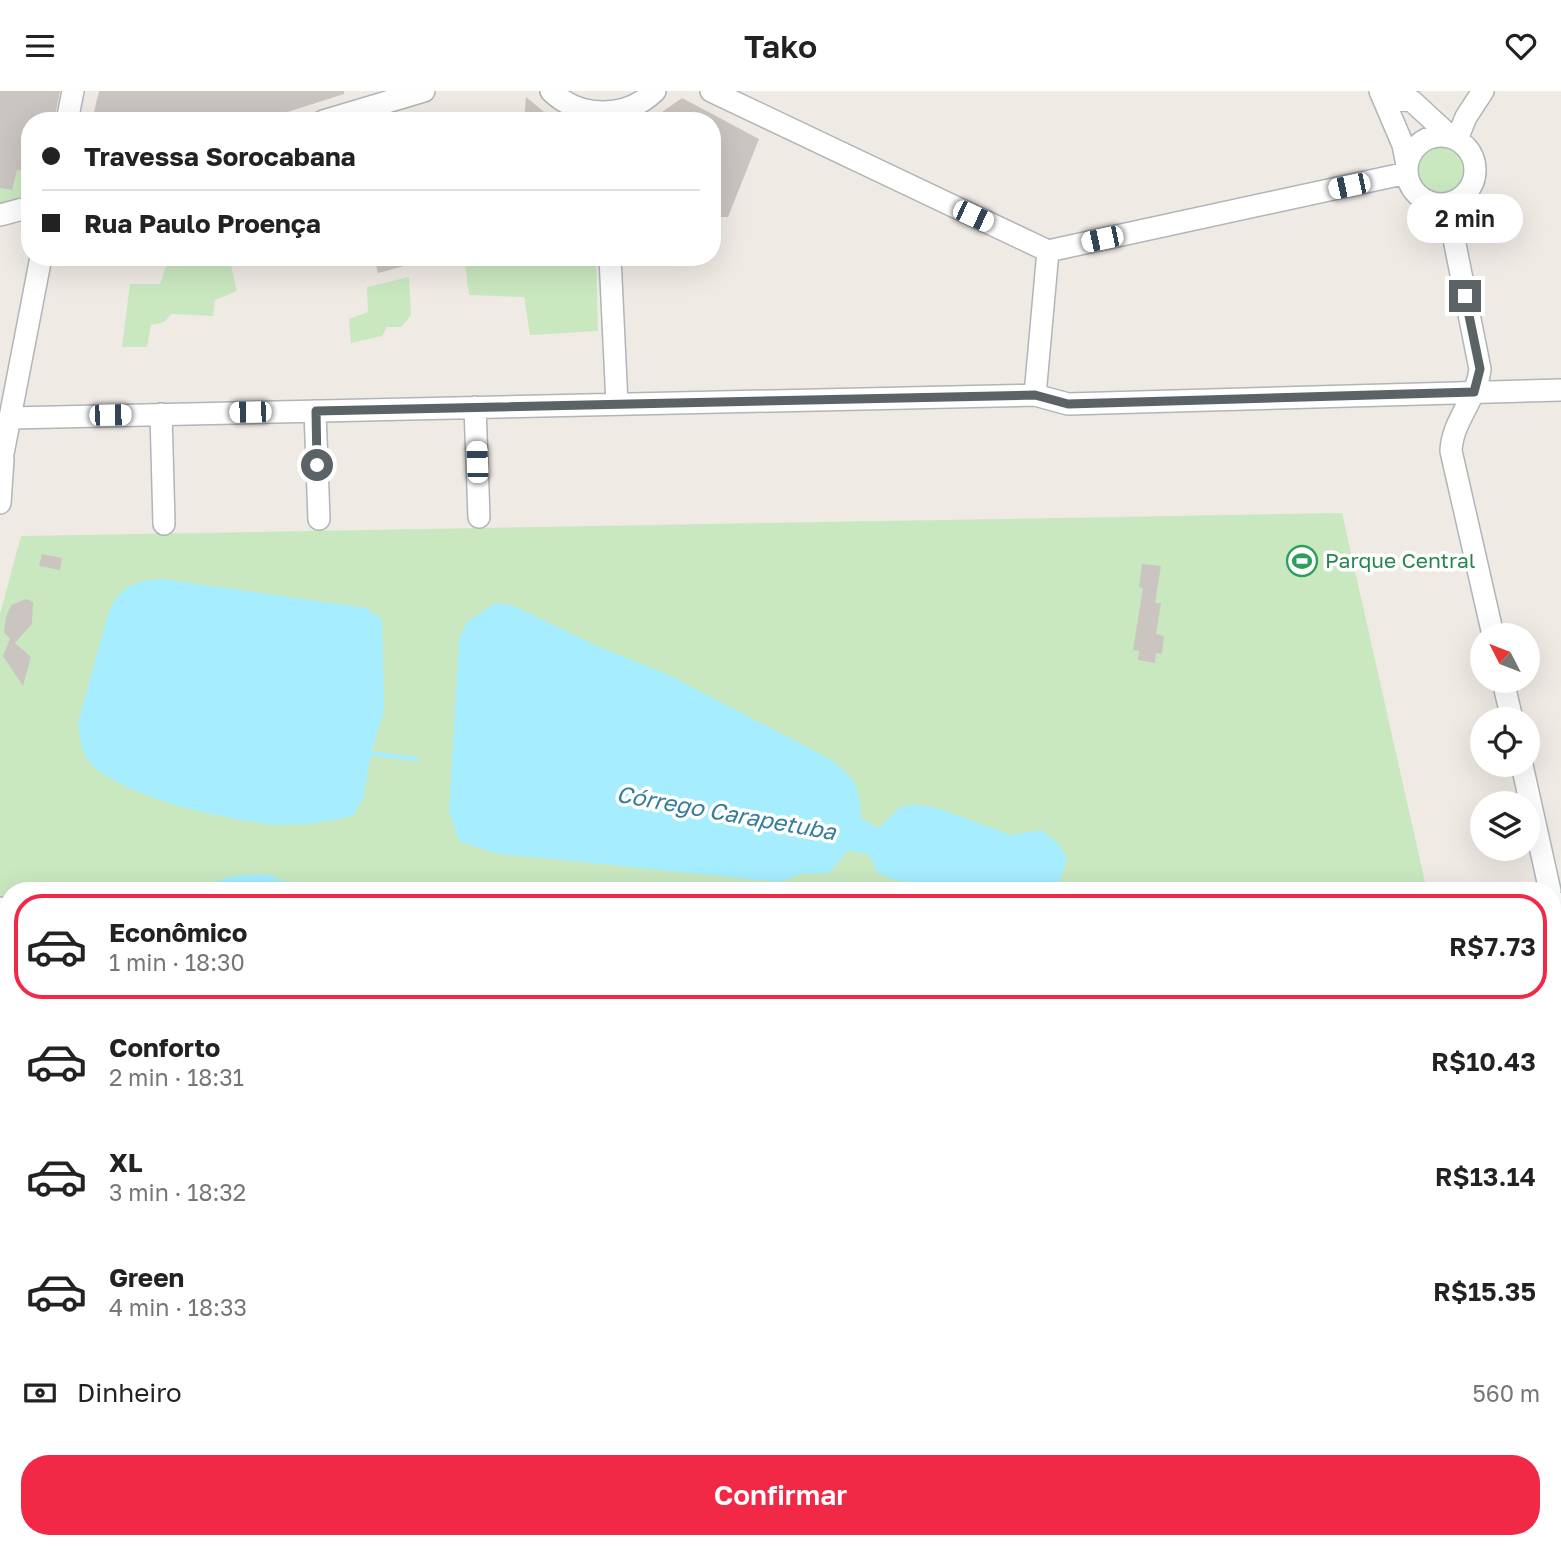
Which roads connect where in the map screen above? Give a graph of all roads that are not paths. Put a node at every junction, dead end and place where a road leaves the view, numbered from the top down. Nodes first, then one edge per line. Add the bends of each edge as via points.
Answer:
1 (73, 91) edge
2 (424, 91) edge
3 (551, 91) edge
4 (655, 91) edge
5 (711, 91) edge
6 (1483, 91) edge
7 (1384, 100) edge
8 (69, 112) edge
9 (353, 112) edge
10 (589, 112) edge
11 (617, 112) edge
12 (1454, 138) junction
13 (1407, 169) junction
14 (1447, 204) junction
15 (21, 209) edge
16 (0, 215) edge
17 (1048, 251) junction
18 (39, 266) edge
19 (610, 266) edge
20 (1561, 390) edge
21 (1474, 392) junction
22 (1035, 395) junction
23 (617, 404) junction
24 (8, 405) edge
25 (475, 407) junction
26 (316, 411) junction
27 (161, 414) junction
28 (1, 464) edge
29 (0, 503) edge
30 (479, 517) dead end
31 (319, 519) dead end
32 (164, 524) dead end
33 (1490, 623) edge
34 (1525, 777) edge
35 (1549, 882) edge

1 - 8 street
2 - 9 street
3 - 10 street
4 - 11 street
5 - 17 street
6 - 12 street
7 - 12 street via 1412,101
7 - 13 street via 1403,145
12 - 13 street via 1423,141 1410,154
12 - 14 street via 1472,156 1475,178 1462,197
13 - 14 street via 1412,189 1420,198
13 - 17 street
14 - 21 street via 1480,369
15 - 16 street
17 - 22 street
18 - 24 street
19 - 23 street
20 - 21 street
21 - 22 street via 1068,404
21 - 33 street via 1451,439 1451,451
22 - 23 street
23 - 25 street
24 - 27 street
24 - 28 street
25 - 26 street
25 - 30 street
26 - 27 street
26 - 31 street
27 - 32 street
28 - 29 street
34 - 35 street

